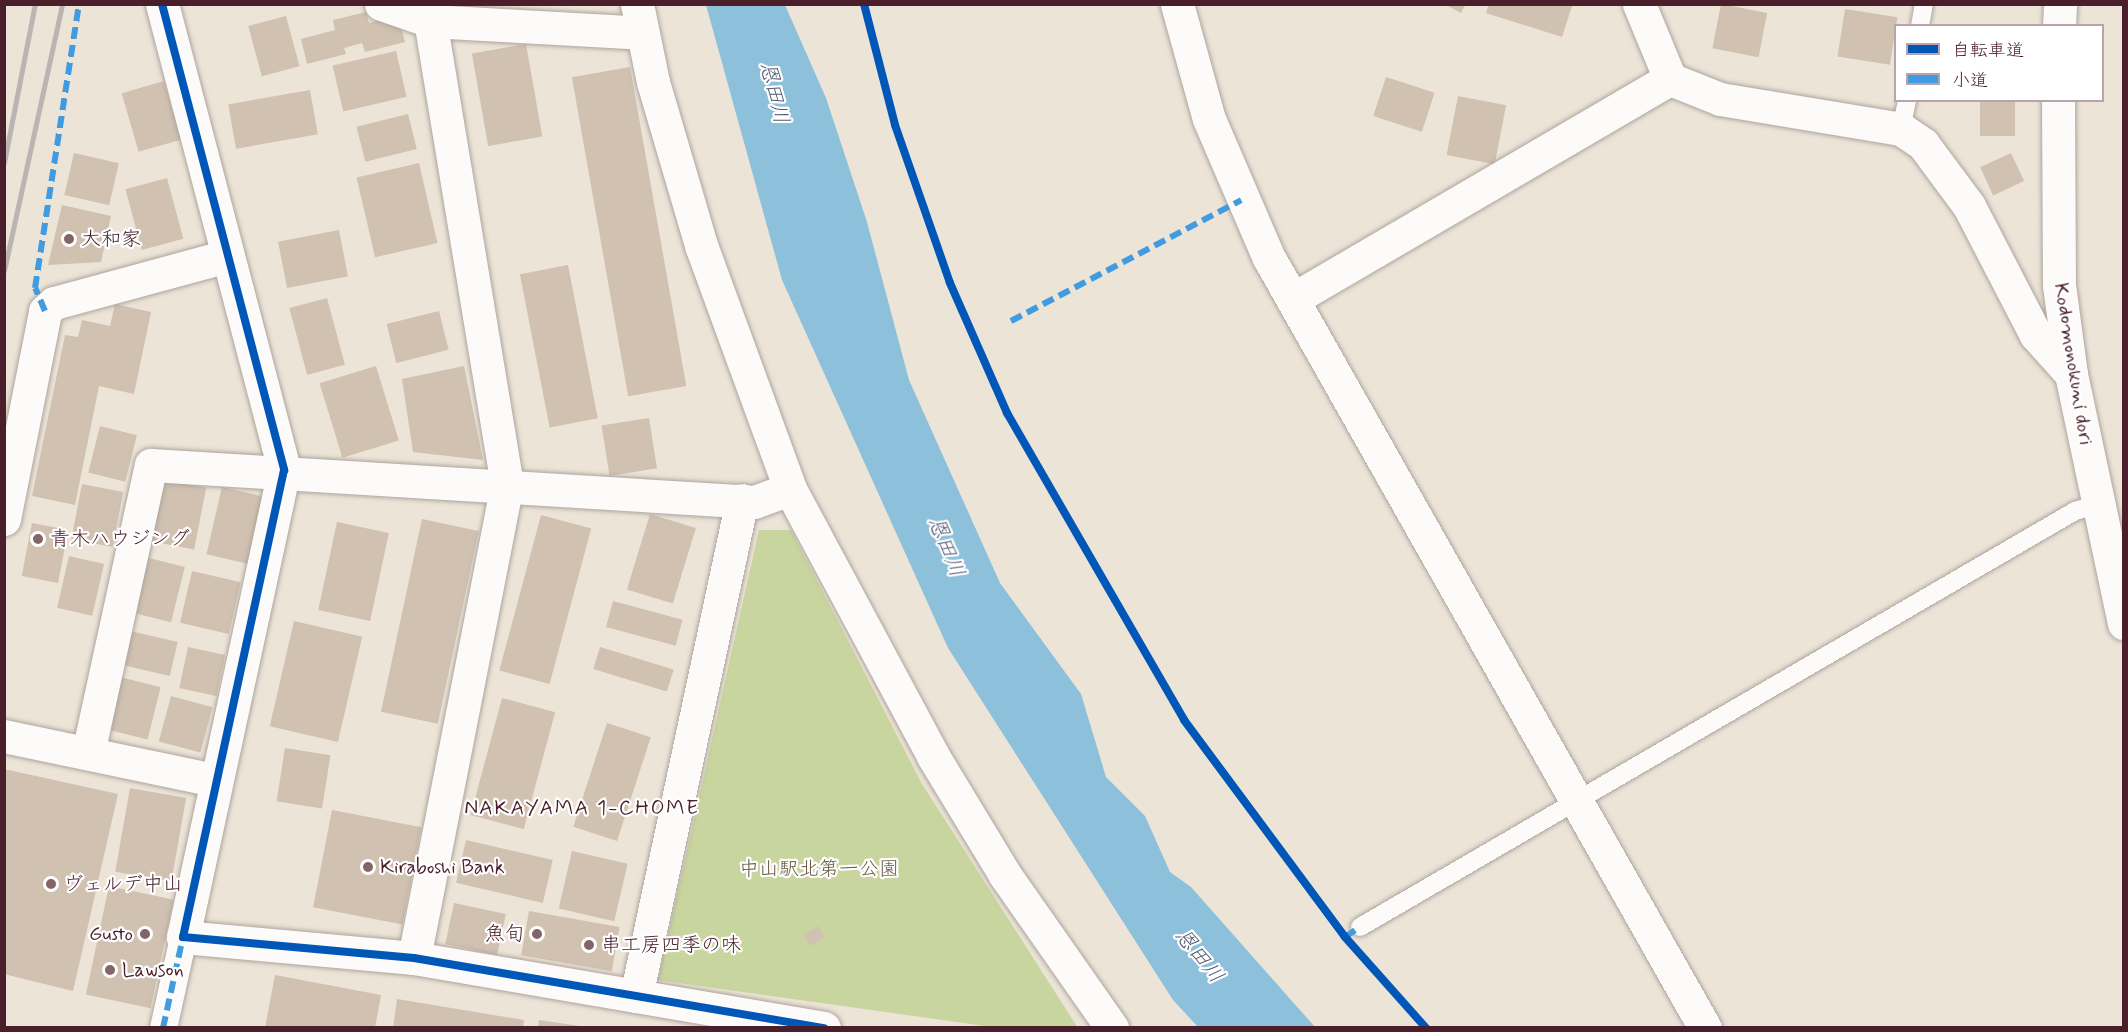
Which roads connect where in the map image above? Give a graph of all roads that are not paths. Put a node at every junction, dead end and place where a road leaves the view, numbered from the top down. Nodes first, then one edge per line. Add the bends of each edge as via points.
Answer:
1 (162, 4) edge
2 (381, 4) edge
3 (1177, 4) edge
4 (1639, 4) edge
5 (1924, 4) edge
6 (2060, 4) edge
7 (639, 19) edge
8 (430, 21) junction
9 (1920, 24) edge
10 (2059, 24) edge
11 (1670, 79) junction
12 (2058, 102) edge
13 (1904, 115) edge
14 (227, 256) junction
15 (1293, 299) junction
16 (2071, 374) junction
17 (284, 470) junction
18 (507, 485) junction
19 (790, 489) junction
20 (742, 500) junction
21 (2096, 504) junction
22 (4, 519) edge
23 (2124, 623) edge
24 (4, 736) edge
25 (88, 753) junction
26 (215, 780) junction
27 (1575, 801) junction
28 (1360, 927) dead end
29 (183, 937) junction
30 (414, 958) junction
31 (636, 996) junction
32 (163, 1028) edge
33 (824, 1028) edge
34 (1112, 1028) edge
35 (1705, 1028) edge

1 - 14 street
2 - 8 street
3 - 15 street via 1206,110 1237,190
4 - 11 street
5 - 9 lane
6 - 10 street
7 - 8 street
7 - 19 street via 702,248
8 - 18 street
11 - 13 street via 1720,99
11 - 15 street
12 - 16 street, Kodomonokuni dori via 2055,204
13 - 16 street via 1957,189 2036,335
14 - 17 street
14 - 22 street via 54,303 45,311
15 - 27 street
16 - 21 street, Kodomonokuni dori
17 - 18 street
17 - 25 street via 152,465
17 - 26 street
18 - 20 street
18 - 30 street
19 - 20 street
19 - 34 street via 939,766 1005,875
20 - 31 street
21 - 23 street, Kodomonokuni dori
21 - 27 lane via 2075,511
24 - 25 street
25 - 26 street
26 - 29 street
27 - 28 lane
27 - 35 street
29 - 30 street
29 - 32 street
30 - 31 street
31 - 33 street

